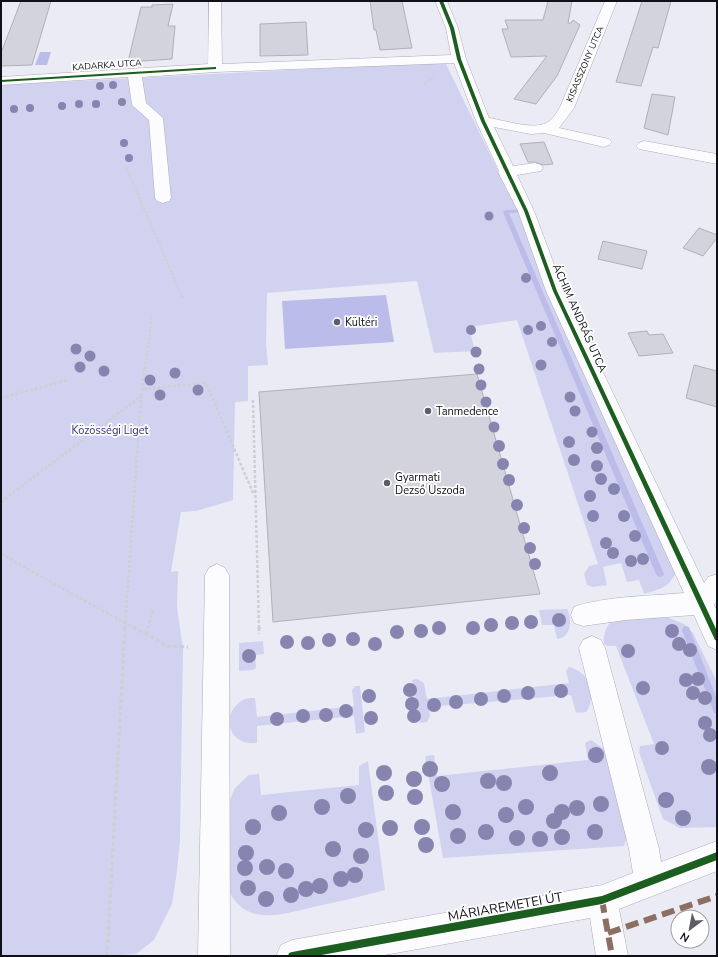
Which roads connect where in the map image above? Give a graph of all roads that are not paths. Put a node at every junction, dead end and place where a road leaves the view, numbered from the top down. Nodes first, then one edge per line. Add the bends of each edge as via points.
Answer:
1 (215, 1) edge
2 (441, 1) edge
3 (612, 1) edge
4 (459, 59) junction
5 (215, 68) junction
6 (134, 72) junction
7 (1, 81) edge
8 (483, 121) junction
9 (544, 129) junction
10 (604, 142) dead end
11 (644, 146) dead end
12 (717, 159) edge
13 (535, 168) dead end
14 (506, 172) junction
15 (164, 198) dead end
16 (216, 575) dead end
17 (709, 594) edge
18 (583, 615) dead end
19 (717, 638) edge
20 (592, 648) dead end
21 (717, 856) edge
22 (649, 881) junction
23 (602, 900) junction
24 (214, 956) edge
25 (292, 956) edge
26 (612, 956) edge

1 - 5 street
2 - 4 street, ÁCHIM ANDRÁS UTCA via 452,28
3 - 9 street, KISASSZONY UTCA via 567,108 554,125
4 - 5 street, KADARKA UTCA
4 - 8 street, ÁCHIM ANDRÁS UTCA
5 - 6 street, KADARKA UTCA
6 - 7 street, KADARKA UTCA
6 - 15 street via 139,106 156,118
8 - 9 street via 531,130
8 - 14 street, ÁCHIM ANDRÁS UTCA
9 - 10 street via 578,141
11 - 12 street
13 - 14 street
14 - 17 street, ÁCHIM ANDRÁS UTCA via 526,211 555,291
16 - 24 street
17 - 18 street
17 - 19 street, ÁCHIM ANDRÁS UTCA
20 - 22 street via 644,849
21 - 22 street, MÁRIAREMETEI ÚT
22 - 23 street, MÁRIAREMETEI ÚT
23 - 25 street, MÁRIAREMETEI ÚT
23 - 26 street

